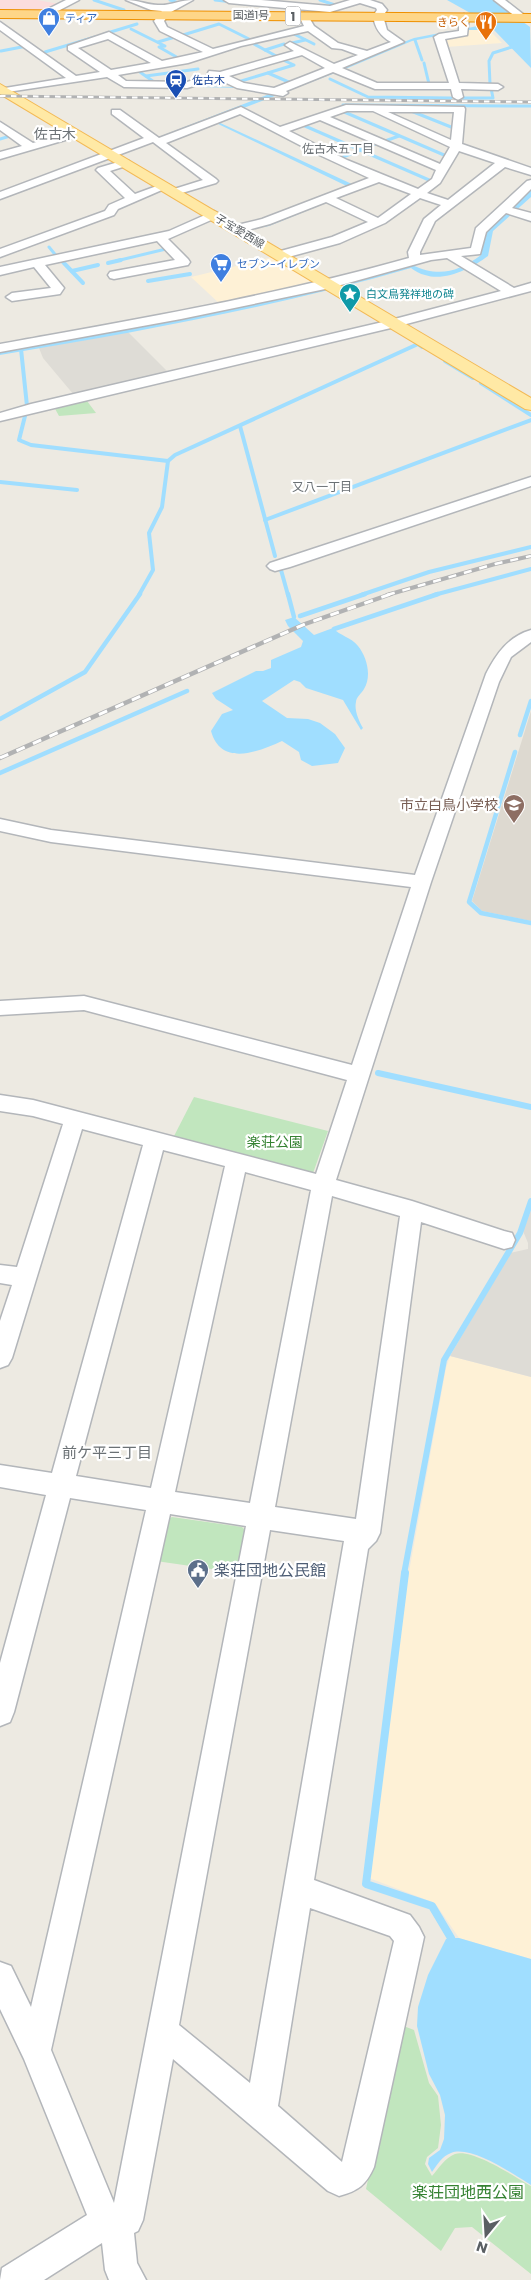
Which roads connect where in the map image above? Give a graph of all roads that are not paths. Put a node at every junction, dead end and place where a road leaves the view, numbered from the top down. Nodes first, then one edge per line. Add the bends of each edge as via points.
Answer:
1 (131, 0) edge
2 (188, 0) edge
3 (229, 0) edge
4 (360, 0) edge
5 (499, 0) edge
6 (52, 1) edge
7 (71, 1) edge
8 (167, 11) junction
9 (0, 14) edge
10 (53, 14) junction
11 (304, 16) junction
12 (378, 16) junction
13 (467, 17) junction
14 (527, 18) edge
15 (0, 25) edge
16 (310, 28) junction
17 (275, 36) junction
18 (212, 52) junction
19 (303, 52) junction
20 (367, 55) junction
21 (188, 60) junction
22 (159, 64) junction
23 (337, 70) junction
24 (106, 73) junction
25 (218, 76) junction
26 (74, 78) junction
27 (498, 87) dead end
28 (278, 92) junction
29 (457, 92) junction
30 (2, 93) edge
31 (378, 108) junction
32 (241, 110) junction
33 (116, 112) dead end
34 (321, 117) junction
35 (0, 125) edge
36 (279, 131) junction
37 (75, 134) junction
38 (156, 140) junction
39 (456, 146) junction
40 (31, 147) junction
41 (110, 154) junction
42 (0, 156) edge
43 (125, 162) junction
44 (504, 162) junction
45 (443, 168) junction
46 (531, 172) edge
47 (378, 178) junction
48 (531, 183) edge
49 (170, 189) junction
50 (419, 194) junction
51 (0, 196) edge
52 (133, 199) junction
53 (329, 200) junction
54 (449, 204) junction
55 (509, 210) junction
56 (214, 215) junction
57 (531, 217) edge
58 (378, 222) junction
59 (237, 229) junction
60 (58, 233) junction
61 (160, 237) junction
62 (0, 253) edge
63 (90, 253) junction
64 (449, 254) junction
65 (281, 255) junction
66 (415, 260) junction
67 (38, 264) junction
68 (0, 271) edge
69 (114, 275) junction
70 (0, 287) edge
71 (124, 287) dead end
72 (334, 287) junction
73 (531, 287) edge
74 (512, 292) junction
75 (12, 297) junction
76 (25, 309) dead end
77 (394, 323) junction
78 (0, 348) edge
79 (531, 405) edge
80 (1, 419) edge
81 (531, 481) edge
82 (274, 566) dead end
83 (531, 635) edge
84 (0, 825) edge
85 (422, 882) junction
86 (0, 1008) edge
87 (359, 1075) junction
88 (0, 1103) edge
89 (75, 1119) junction
90 (155, 1140) junction
91 (237, 1161) junction
92 (323, 1185) junction
93 (412, 1210) junction
94 (504, 1240) dead end
95 (0, 1274) edge
96 (25, 1277) junction
97 (0, 1358) edge
98 (0, 1476) edge
99 (61, 1486) junction
100 (160, 1501) junction
101 (261, 1517) junction
102 (367, 1533) junction
103 (0, 1712) edge
104 (298, 1889) junction
105 (0, 1976) edge
106 (164, 2032) junction
107 (36, 2050) junction
108 (261, 2112) junction
109 (111, 2222) junction
110 (14, 2280) edge
111 (129, 2280) edge

1 - 8 street
2 - 8 street
3 - 4 street via 330,9
4 - 12 street via 379,6 382,10
5 - 14 street
6 - 7 street
7 - 10 street via 53,10
8 - 10 highway, 国道1号 / 1
8 - 11 highway, 国道1号 / 1
8 - 18 street via 159,21 163,29
9 - 10 highway, 国道1号 / 1
11 - 12 highway, 国道1号 / 1
11 - 16 street
12 - 13 highway, 国道1号 / 1
12 - 20 street via 384,35 399,42
13 - 14 highway, 国道1号 / 1
13 - 29 street via 464,33 439,37
15 - 26 street
16 - 17 street
16 - 20 street via 336,46
17 - 18 street
17 - 19 street
18 - 21 street
19 - 23 street
19 - 25 street
20 - 23 street
21 - 22 street
21 - 25 street
22 - 24 street
22 - 24 street via 109,35 72,48
23 - 28 street
23 - 29 street via 375,86
24 - 25 street via 124,84 187,86
24 - 26 street
25 - 28 street via 241,86
26 - 30 street
27 - 29 street
28 - 32 street
30 - 37 main road, 子宝愛西線
31 - 34 street via 346,108
31 - 39 street via 378,112
31 - 39 street via 460,109
32 - 36 street
32 - 38 street
33 - 38 street
34 - 36 street
34 - 45 street
35 - 40 street
36 - 47 street
37 - 40 street
37 - 41 main road, 子宝愛西線
38 - 41 street
38 - 49 street via 212,181
39 - 44 street
39 - 45 street
40 - 42 street
41 - 43 main road, 子宝愛西線
41 - 51 street
43 - 49 main road, 子宝愛西線
43 - 52 street via 104,169
44 - 46 street
44 - 54 street
45 - 50 street via 436,181
47 - 50 street
47 - 53 street
48 - 55 street
49 - 52 street
49 - 56 main road, 子宝愛西線
50 - 54 street
50 - 58 street
52 - 60 street via 114,207 110,213
53 - 58 street
53 - 59 street
54 - 66 street via 430,219 414,252
55 - 57 street
55 - 64 street via 480,231 476,252
56 - 59 main road, 子宝愛西線
56 - 61 street
58 - 65 street via 336,240
59 - 65 main road, 子宝愛西線
60 - 62 street
60 - 63 street
61 - 63 street
61 - 69 street via 184,262
63 - 67 street
63 - 69 street
64 - 66 street
64 - 74 street
65 - 72 main road, 子宝愛西線
66 - 72 street
67 - 68 street
67 - 75 street via 58,288 56,291
69 - 71 street
70 - 75 street
72 - 77 main road, 子宝愛西線
72 - 78 street
73 - 74 street
74 - 77 street
75 - 76 street
77 - 79 main road, 子宝愛西線
77 - 80 street via 36,406
81 - 82 street
83 - 85 street via 512,646 502,657
84 - 85 street via 51,836
85 - 87 street
86 - 87 street via 84,1003
87 - 92 street
88 - 89 street
89 - 90 street
89 - 96 street
90 - 91 street
90 - 99 street
91 - 92 street
91 - 100 street
92 - 93 street
92 - 101 street
93 - 94 street
93 - 102 street
95 - 96 street
96 - 97 street
98 - 99 street
99 - 100 street
99 - 103 street
100 - 101 street
100 - 107 street
101 - 102 street
101 - 106 street
102 - 104 street via 356,1543
104 - 108 street
104 - 108 street via 400,1925 409,1937 406,1957 358,2167 350,2177 339,2180
105 - 107 street
106 - 108 street
106 - 109 street via 127,2220
107 - 109 street
109 - 110 street
109 - 111 street via 121,2270

